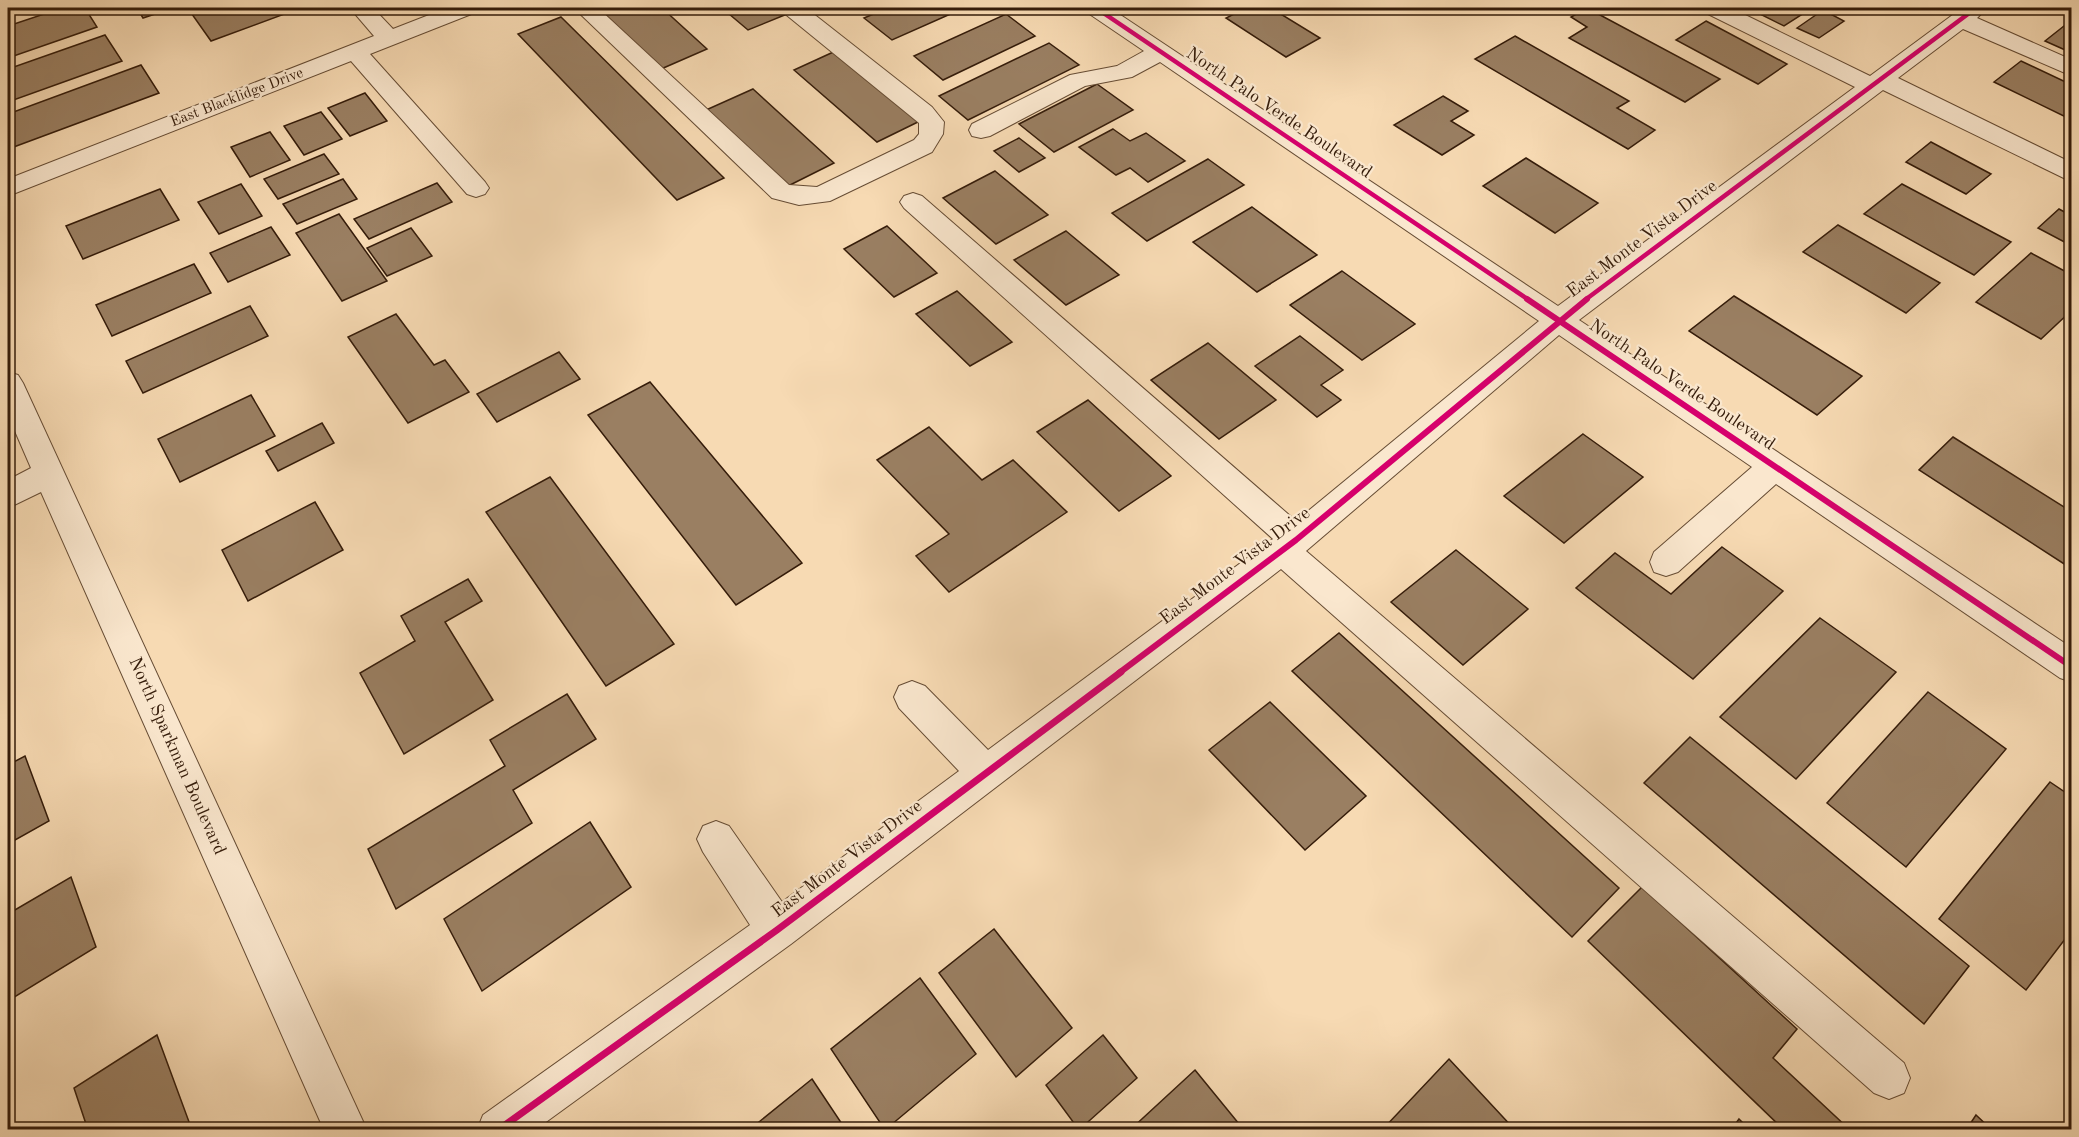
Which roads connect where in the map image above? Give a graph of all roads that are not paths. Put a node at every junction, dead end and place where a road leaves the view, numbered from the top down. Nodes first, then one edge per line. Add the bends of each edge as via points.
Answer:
1 (361, 8) edge
2 (466, 8) edge
3 (585, 8) edge
4 (792, 8) edge
5 (1099, 8) edge
6 (1714, 8) edge
7 (1969, 13) edge
8 (389, 38) junction
9 (355, 51) junction
10 (1162, 51) junction
11 (2072, 69) edge
12 (1876, 83) junction
13 (981, 130) dead end
14 (2072, 174) edge
15 (8, 188) edge
16 (476, 188) dead end
17 (914, 202) dead end
18 (1560, 320) junction
19 (8, 383) edge
20 (1775, 466) junction
21 (50, 473) junction
22 (8, 495) edge
23 (1289, 545) junction
24 (1666, 562) dead end
25 (2072, 667) edge
26 (912, 697) dead end
27 (986, 773) junction
28 (716, 839) dead end
29 (777, 930) junction
30 (1889, 1078) dead end
31 (346, 1130) edge
32 (498, 1130) edge

1 - 8 street
2 - 8 street, East Blacklidge Drive
3 - 4 street via 781,192 821,195 923,146 931,134 932,122 923,112
5 - 10 street, North Palo Verde Boulevard
6 - 12 street
7 - 11 street
7 - 12 street, East Monte Vista Drive
8 - 9 street, East Blacklidge Drive
9 - 15 street, East Blacklidge Drive
9 - 16 street
10 - 13 street via 1124,72 1078,80
10 - 18 street, North Palo Verde Boulevard
12 - 14 street
12 - 18 street, East Monte Vista Drive
17 - 23 street
18 - 20 street, North Palo Verde Boulevard
18 - 23 street, East Monte Vista Drive
19 - 21 street, North Sparkman Boulevard
20 - 24 street
20 - 25 street, North Palo Verde Boulevard
21 - 22 street
21 - 31 street, North Sparkman Boulevard
23 - 27 street, East Monte Vista Drive
23 - 30 street
26 - 27 street
27 - 29 street, East Monte Vista Drive
28 - 29 street
29 - 32 street, East Monte Vista Drive

